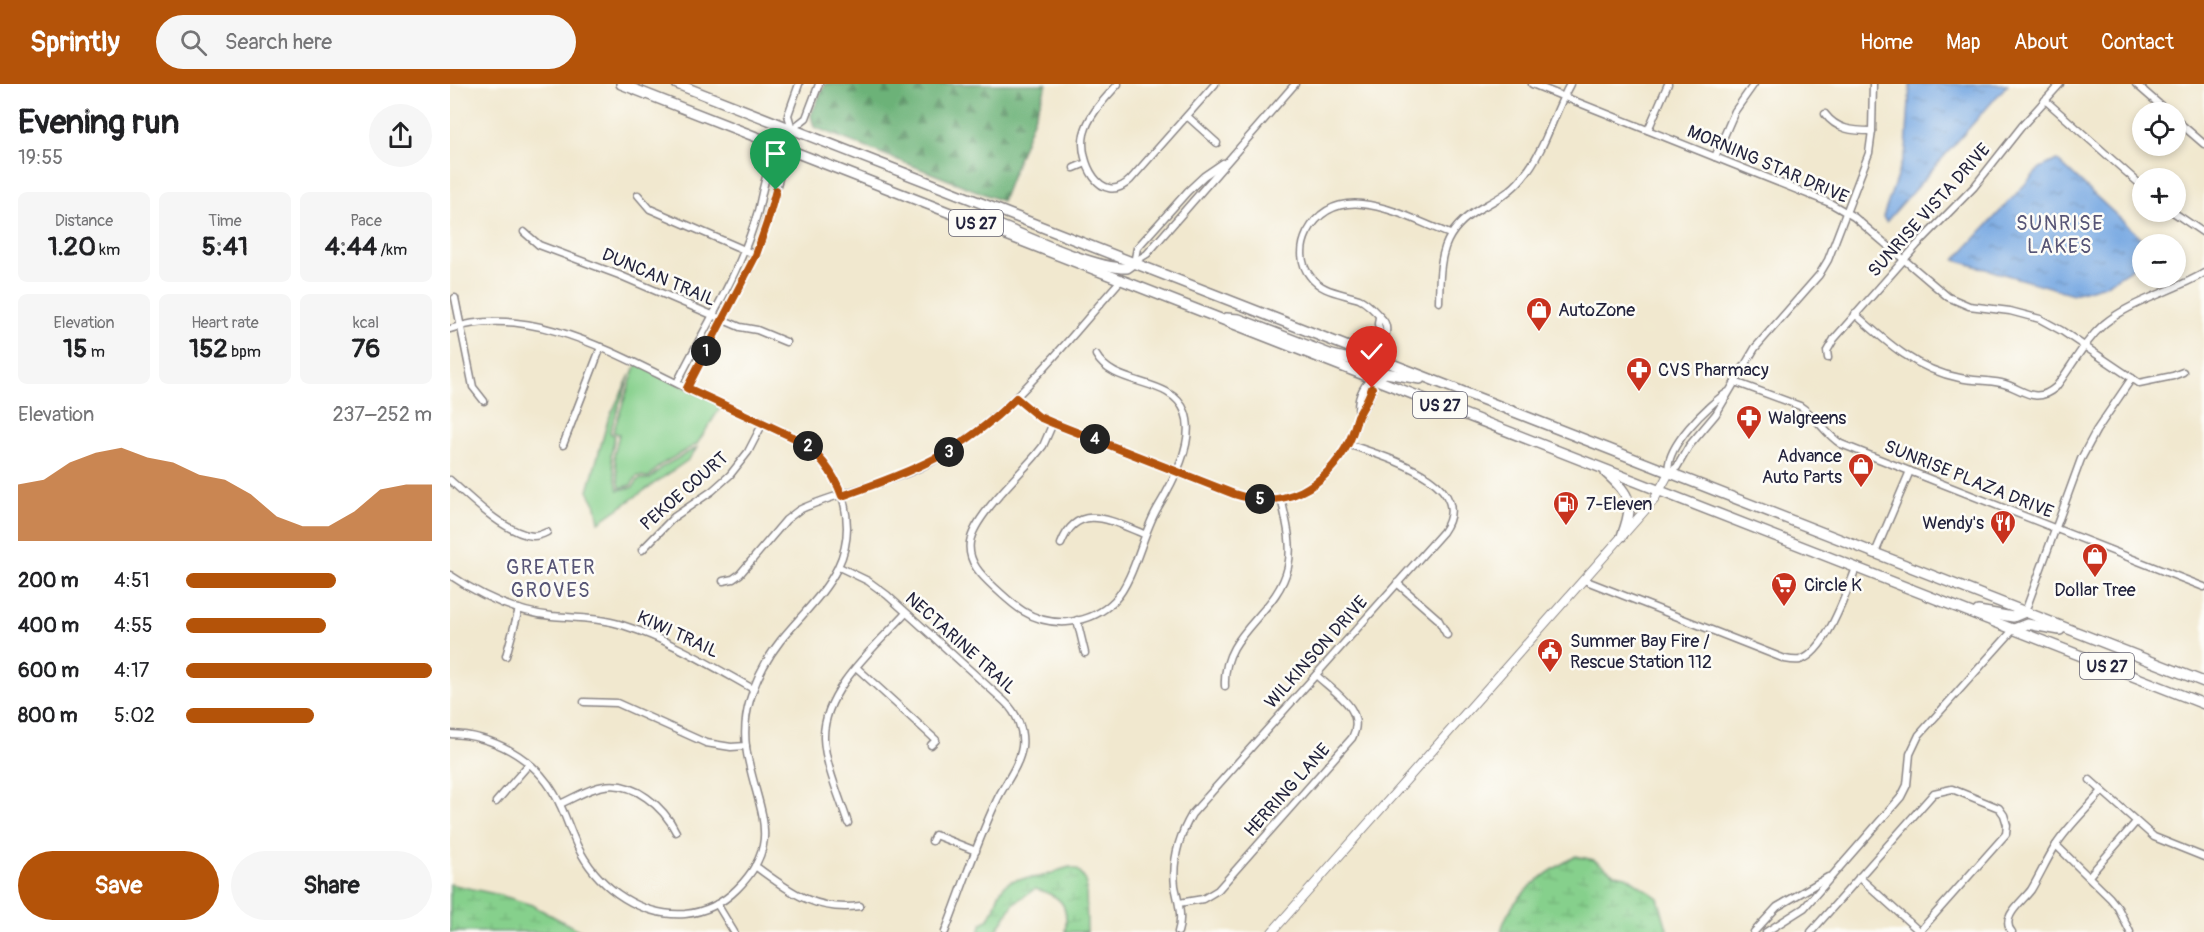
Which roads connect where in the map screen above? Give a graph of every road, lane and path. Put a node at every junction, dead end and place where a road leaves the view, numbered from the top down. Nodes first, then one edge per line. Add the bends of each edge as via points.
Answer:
1 (621, 84) edge
2 (677, 84) edge
3 (799, 84) edge
4 (819, 84) edge
5 (1118, 84) edge
6 (1215, 84) edge
7 (1294, 84) edge
8 (1532, 84) edge
9 (1570, 84) edge
10 (1668, 84) edge
11 (1754, 84) edge
12 (1873, 84) edge
13 (2060, 84) edge
14 (2136, 84) edge
15 (1563, 98) junction
16 (2045, 100) junction
17 (2157, 102) edge
18 (1825, 114) dead end
19 (1187, 116) junction
20 (2186, 128) edge
21 (792, 129) junction
22 (1648, 130) junction
23 (1872, 131) junction
24 (1217, 143) dead end
25 (2204, 144) edge
26 (784, 148) junction
27 (1715, 157) junction
28 (1227, 161) junction
29 (1086, 163) junction
30 (1074, 168) dead end
31 (2132, 177) edge
32 (638, 195) dead end
33 (1847, 212) junction
34 (1163, 219) junction
35 (2186, 220) edge
36 (981, 225) junction
37 (1171, 226) junction
38 (524, 232) dead end
39 (2204, 233) edge
40 (1450, 234) junction
41 (745, 250) junction
42 (756, 255) junction
43 (1903, 260) junction
44 (1134, 263) junction
45 (2204, 273) edge
46 (1121, 280) junction
47 (455, 298) dead end
48 (1439, 302) dead end
49 (1855, 314) junction
50 (713, 315) junction
51 (1221, 319) junction
52 (723, 320) junction
53 (460, 326) junction
54 (450, 329) edge
55 (786, 342) dead end
56 (2084, 346) junction
57 (601, 347) junction
58 (1096, 356) dead end
59 (1376, 358) junction
60 (1828, 358) dead end
61 (2183, 372) dead end
62 (1372, 378) junction
63 (2132, 378) junction
64 (1437, 382) junction
65 (1735, 382) junction
66 (677, 383) junction
67 (687, 388) junction
68 (1728, 392) junction
69 (1016, 398) junction
70 (484, 401) dead end
71 (763, 423) junction
72 (1053, 423) junction
73 (1348, 444) junction
74 (563, 446) dead end
75 (1600, 468) junction
76 (1176, 471) junction
77 (1910, 471) junction
78 (1670, 473) junction
79 (450, 480) edge
80 (1660, 491) junction
81 (842, 496) junction
82 (1281, 498) junction
83 (2056, 530) junction
84 (547, 532) dead end
85 (1144, 534) junction
86 (1622, 537) junction
87 (1061, 544) dead end
88 (642, 550) dead end
89 (1875, 553) junction
90 (839, 567) junction
91 (1856, 568) junction
92 (450, 575) edge
93 (1584, 580) junction
94 (723, 581) dead end
95 (1397, 583) junction
96 (2204, 587) edge
97 (1959, 608) junction
98 (519, 609) junction
99 (2025, 612) junction
100 (906, 613) junction
101 (1077, 621) junction
102 (2014, 629) junction
103 (2080, 634) junction
104 (1447, 635) dead end
105 (1085, 653) dead end
106 (506, 656) dead end
107 (857, 668) junction
108 (1316, 675) junction
109 (2204, 682) edge
110 (1225, 686) dead end
111 (753, 689) junction
112 (584, 702) dead end
113 (2204, 704) edge
114 (450, 734) edge
115 (746, 746) junction
116 (931, 746) dead end
117 (529, 764) junction
118 (2090, 780) dead end
119 (2103, 791) junction
120 (496, 802) dead end
121 (560, 804) junction
122 (2136, 822) junction
123 (848, 823) dead end
124 (676, 832) dead end
125 (932, 841) dead end
126 (2056, 845) junction
127 (976, 852) junction
128 (2204, 856) edge
129 (755, 866) junction
130 (1831, 875) junction
131 (2089, 876) junction
132 (1859, 877) junction
133 (1179, 903) junction
134 (1784, 903) junction
135 (717, 904) junction
136 (860, 906) dead end
137 (1792, 916) junction
138 (734, 932) edge
139 (945, 932) edge
140 (1178, 932) edge
141 (1272, 932) edge
142 (1754, 932) edge
143 (1766, 932) edge
144 (1811, 932) edge
145 (1920, 932) edge
146 (2012, 932) edge
147 (2130, 932) edge

1 - 26 highway, US 27
2 - 21 highway, US 27
3 - 21 street via 788,115
4 - 21 street via 806,118
5 - 29 street via 1093,113 1086,128
6 - 19 street
7 - 28 street
8 - 15 street, MORNING STAR DRIVE
9 - 15 street
10 - 22 street
11 - 27 street via 1735,111
12 - 23 street
13 - 16 street, SUNRISE VISTA DRIVE
14 - 17 street
15 - 22 street, MORNING STAR DRIVE
15 - 40 street via 1526,174 1512,189 1470,214
16 - 31 street
16 - 43 street, SUNRISE VISTA DRIVE via 1974,187
18 - 23 street via 1842,128
19 - 24 street
19 - 29 street via 1122,188 1101,185
20 - 25 street
21 - 26 street
21 - 44 highway, US 27
22 - 27 street, MORNING STAR DRIVE
23 - 33 street via 1867,160
26 - 36 highway, US 27
26 - 41 street via 774,158
26 - 42 street via 784,162
27 - 33 street, MORNING STAR DRIVE
28 - 34 street via 1198,181
28 - 37 street
29 - 30 street
32 - 41 street via 653,210
33 - 43 street, MORNING STAR DRIVE
33 - 65 street via 1822,270 1755,348
34 - 37 street
34 - 44 street via 1137,248
35 - 39 street
36 - 44 highway via 994,223 1083,258 1119,267 1127,268
36 - 46 highway, US 27
37 - 44 street via 1144,258
38 - 50 street, DUNCAN TRAIL via 539,245
40 - 48 street via 1441,259
40 - 59 street via 1361,203 1329,210 1306,236 1303,262 1309,276 1326,289 1365,303 1384,321 1387,333
41 - 42 street
41 - 50 street
42 - 52 street
43 - 49 street, SUNRISE VISTA DRIVE
43 - 56 street, MORNING STAR DRIVE via 1954,301 2032,316
44 - 59 highway, US 27
45 - 56 street via 2122,312
46 - 51 highway, US 27
46 - 69 street
47 - 53 street
49 - 56 street via 1893,348 1927,368 1960,378 2004,384 2034,396 2056,387
49 - 60 street, SUNRISE VISTA DRIVE via 1831,342
50 - 52 street, DUNCAN TRAIL
50 - 66 street
51 - 59 highway via 1239,319 1332,355 1366,363
51 - 62 highway, US 27
52 - 55 street, DUNCAN TRAIL
52 - 67 street
53 - 54 street
53 - 57 street via 506,321
53 - 70 street via 473,387
56 - 63 street, MORNING STAR DRIVE
57 - 66 street
57 - 74 street
58 - 76 street via 1112,371 1169,394 1180,404 1189,433
59 - 64 highway, US 27
61 - 63 street via 2139,383
62 - 64 highway via 1386,373
62 - 73 street via 1372,391
62 - 75 highway, US 27
63 - 83 street via 2088,445
64 - 78 highway, US 27
65 - 68 street
65 - 77 street, SUNRISE PLAZA DRIVE via 1800,406 1836,441
66 - 67 street
67 - 71 street
68 - 78 street via 1716,414
68 - 78 street via 1681,439 1669,459
69 - 72 street
69 - 81 street via 971,438 938,458
71 - 81 street via 818,454
71 - 88 street, PEKOE COURT via 730,475 674,517
72 - 76 street
72 - 101 street via 1043,446 982,517 970,548 982,576 1021,610 1050,622
73 - 82 street via 1318,482
73 - 95 street, WILKINSON DRIVE via 1427,476 1448,499 1450,514 1446,526
75 - 80 highway, US 27
75 - 86 highway via 1620,485 1630,501
76 - 82 street via 1240,496
76 - 85 street
77 - 83 street, SUNRISE PLAZA DRIVE
77 - 89 street
78 - 80 main road
78 - 89 highway, US 27
79 - 84 street via 519,532 534,536
80 - 86 main road
80 - 91 highway, US 27
81 - 90 street via 847,530
81 - 94 street via 794,513 740,574
82 - 110 street via 1290,544 1287,573 1274,598 1234,646 1227,663
83 - 96 street, SUNRISE PLAZA DRIVE
83 - 99 street
85 - 87 street via 1106,519 1089,518 1070,527
85 - 101 street via 1121,592 1105,608
86 - 93 main road
89 - 99 highway, US 27
90 - 100 street, NECTARINE TRAIL via 868,581
90 - 111 street via 772,653
91 - 93 street via 1834,623 1813,651 1799,660 1785,659
91 - 97 highway, US 27
92 - 98 street, KIWI TRAIL via 485,597
93 - 141 main road
95 - 104 street via 1438,619
95 - 108 street, WILKINSON DRIVE
97 - 99 highway via 2013,617
97 - 102 highway, US 27
98 - 106 street
98 - 111 street, KIWI TRAIL via 624,625
99 - 103 highway, US 27
100 - 107 street
100 - 127 street, NECTARINE TRAIL via 1004,701 1020,725 1020,755
101 - 105 street
102 - 103 highway via 2027,624
102 - 113 highway, US 27
102 - 130 street via 1919,735 1910,754 1907,785 1901,797
103 - 109 highway, US 27
107 - 116 street via 936,740
107 - 123 street via 836,694 825,726 827,754
108 - 133 street, WILKINSON DRIVE via 1188,820 1175,859
108 - 133 street, HERRING LANE via 1353,709 1357,724 1352,738 1215,893
111 - 115 street
112 - 115 street via 617,703 706,743
114 - 117 street via 492,741
115 - 129 street via 764,816 764,840
117 - 120 street
117 - 121 street
118 - 119 street
119 - 122 street
119 - 126 street
121 - 124 street via 599,787 620,786 661,809
121 - 135 street via 590,867 620,896 653,911 674,914 698,912
122 - 128 street via 2154,837
122 - 131 street
125 - 127 street via 935,835
126 - 131 street
126 - 146 street via 2009,918
127 - 139 street, NECTARINE TRAIL
129 - 135 street via 741,885
129 - 136 street via 812,902 836,908
130 - 134 street
130 - 137 street via 1804,908
131 - 147 street via 2118,908
132 - 144 street
132 - 145 street
132 - 145 street via 1934,793 1952,789 1999,808 2007,825 2006,834
133 - 140 street, WILKINSON DRIVE
134 - 137 street
134 - 142 street
135 - 138 street
137 - 143 street

